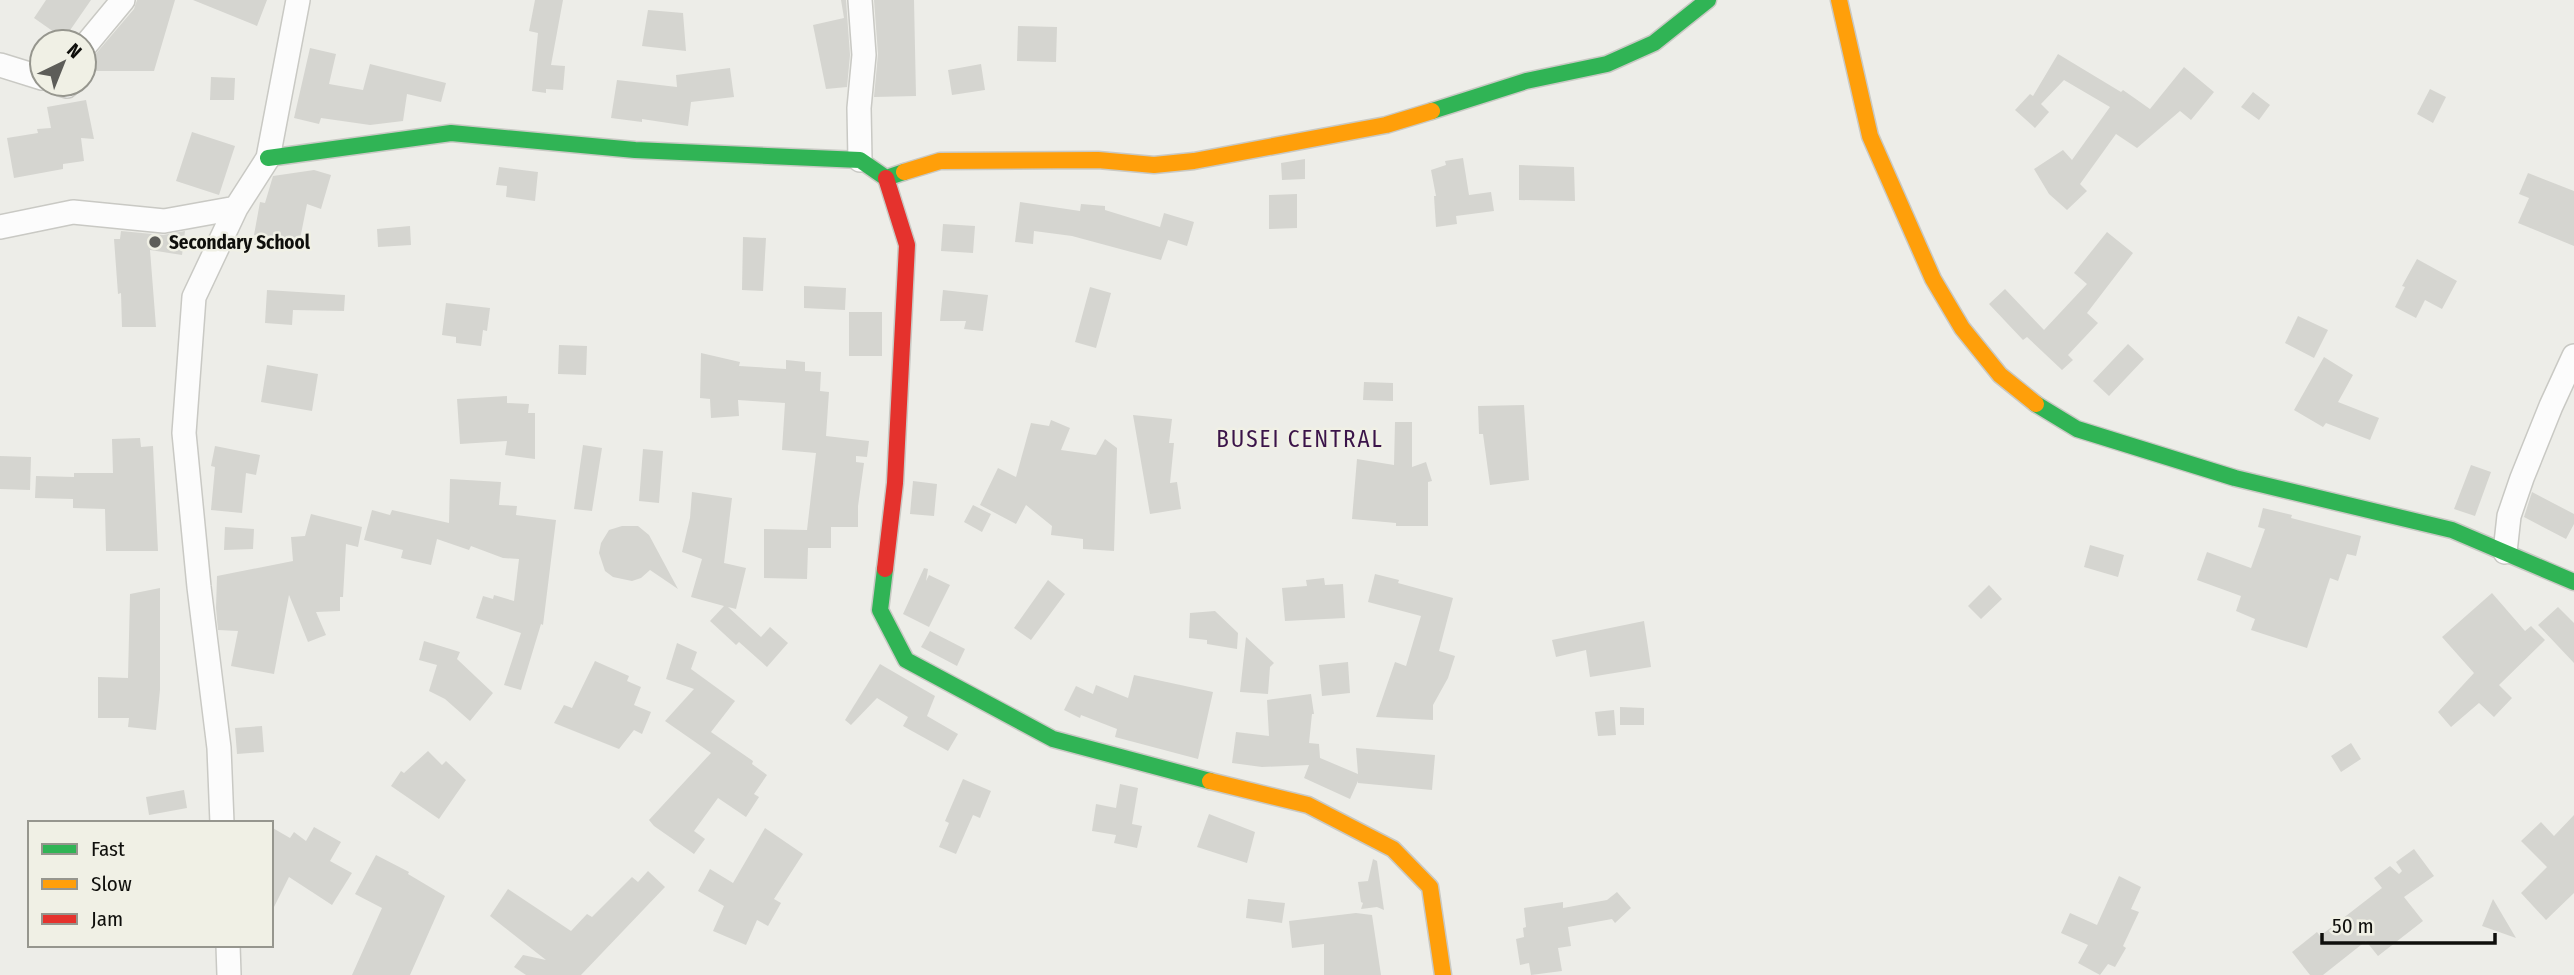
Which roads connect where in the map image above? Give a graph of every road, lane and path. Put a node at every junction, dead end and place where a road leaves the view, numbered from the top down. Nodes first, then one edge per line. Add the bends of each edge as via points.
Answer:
1 (123, 0) edge
2 (298, 0) edge
3 (860, 0) edge
4 (1708, 0) edge
5 (1839, 0) edge
6 (98, 30) edge
7 (0, 65) edge
8 (28, 74) edge
9 (268, 158) junction
10 (860, 160) junction
11 (886, 178) junction
12 (236, 208) junction
13 (0, 227) edge
14 (2574, 356) edge
15 (2505, 552) junction
16 (2574, 582) edge
17 (222, 821) edge
18 (228, 947) edge
19 (229, 975) edge
20 (1443, 975) edge

1 - 6 street
2 - 9 street
3 - 10 street via 864,55
4 - 11 street via 1654,43 1607,64 1526,81 1386,125 1194,161 1154,165 1098,160 940,161
5 - 15 street via 1870,136 1900,207 1962,328 2000,375 2035,404 2077,429 2235,478 2452,530
7 - 8 street
9 - 10 street via 451,133 635,150
9 - 12 street
10 - 11 street
11 - 20 street via 907,245 895,483 880,610 906,660 1053,739 1308,805 1393,849 1430,887
12 - 13 street via 164,221 73,212
12 - 17 street via 194,298 184,433 219,748
14 - 15 street via 2522,478 2509,516
15 - 16 street
18 - 19 street

